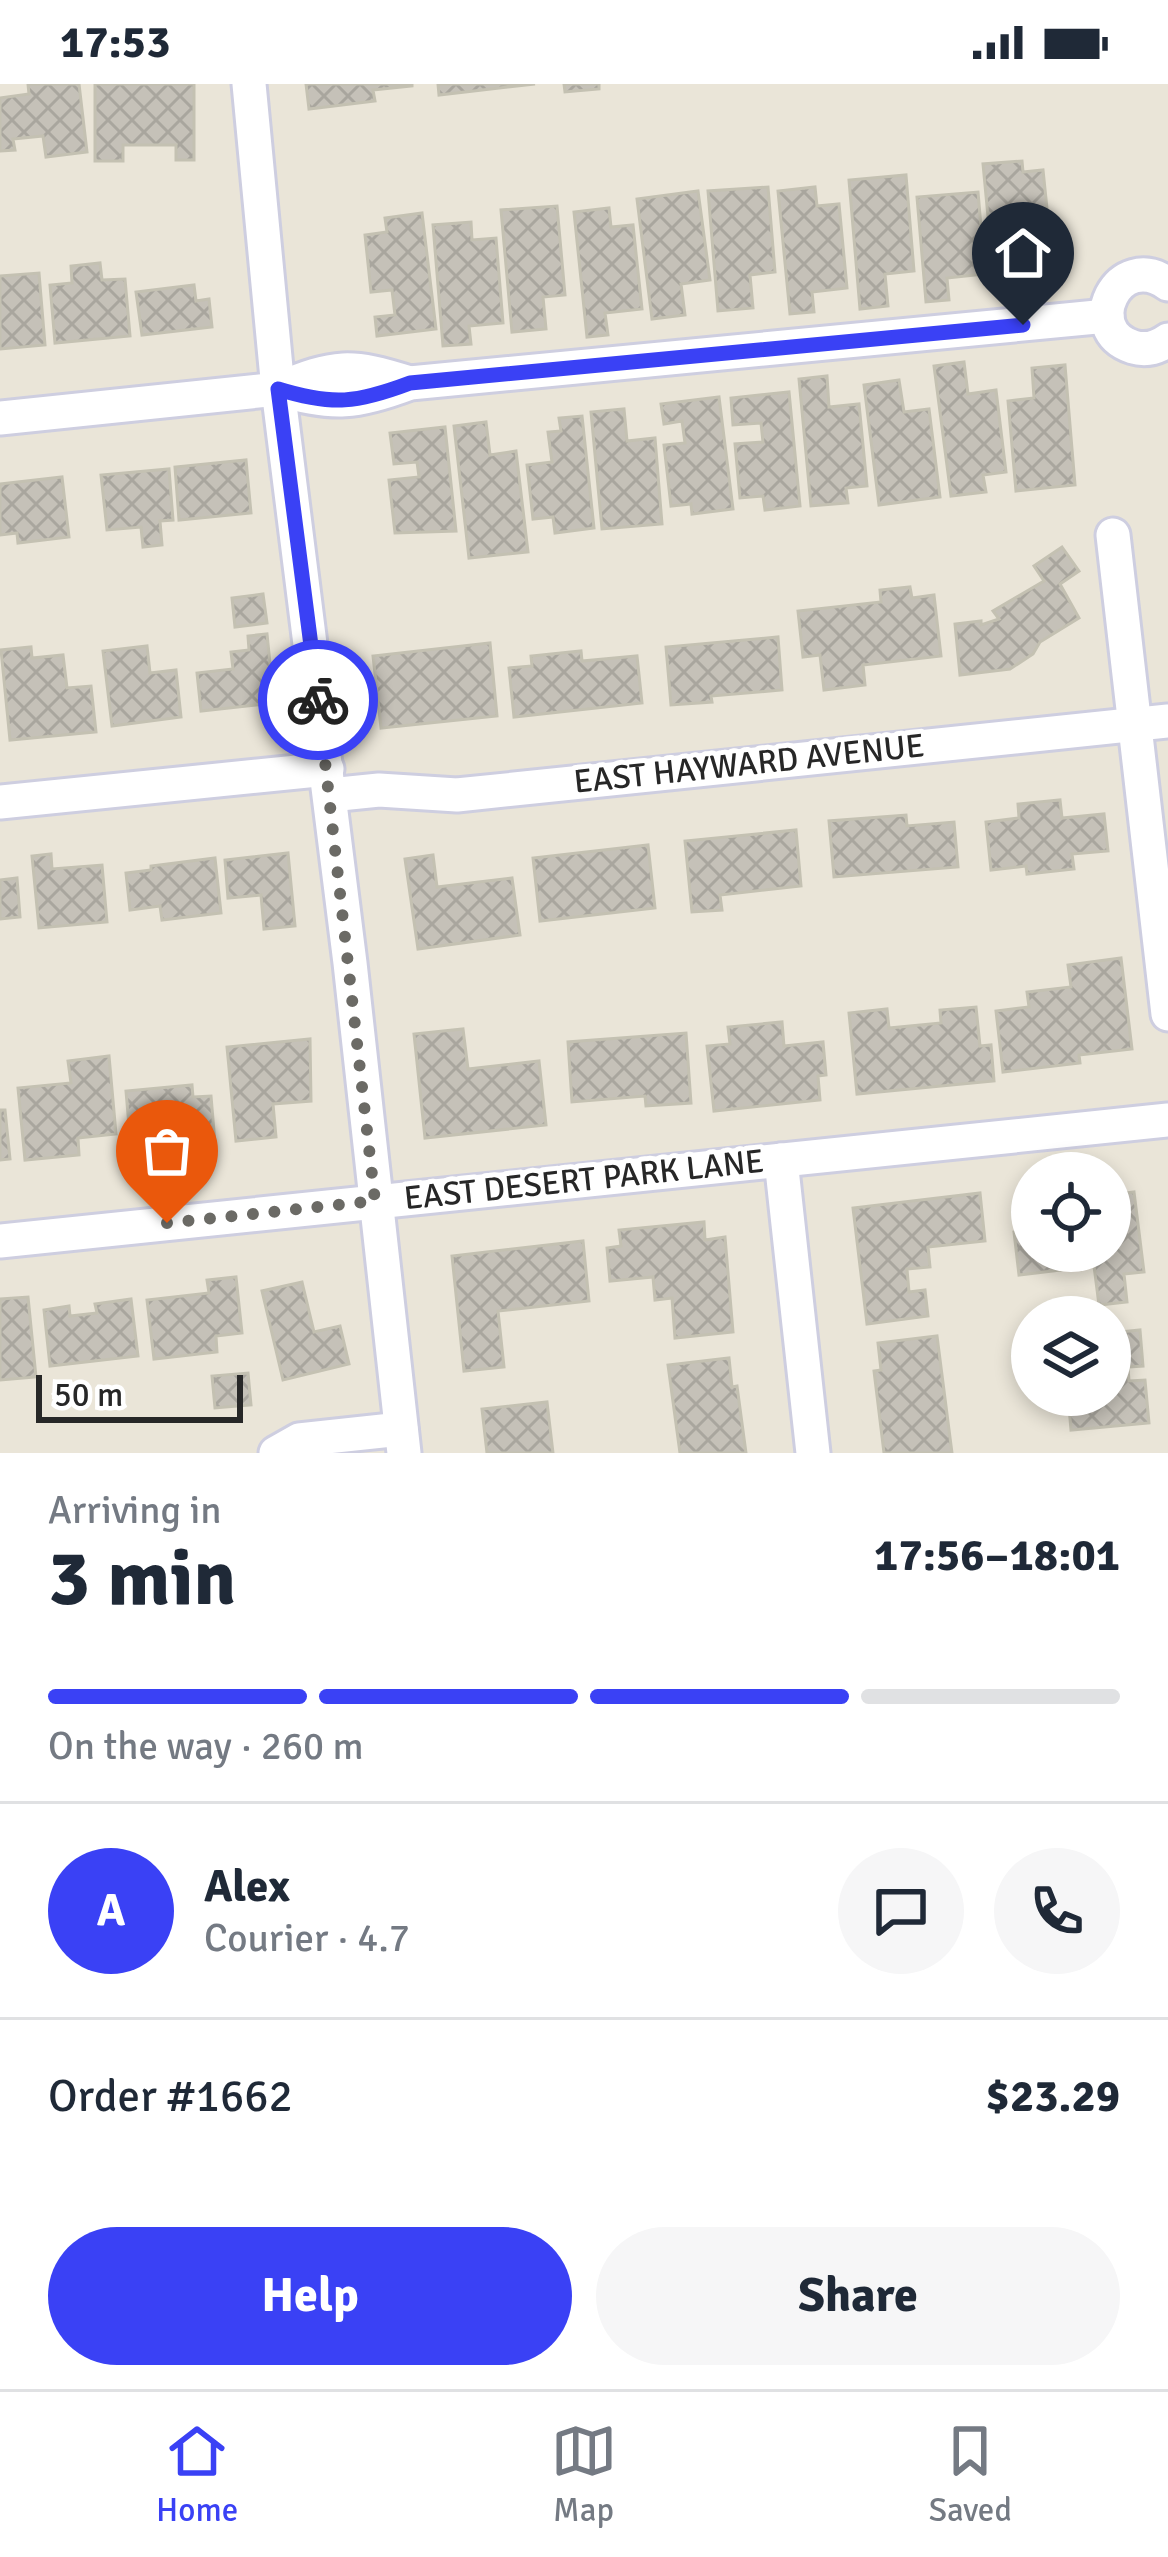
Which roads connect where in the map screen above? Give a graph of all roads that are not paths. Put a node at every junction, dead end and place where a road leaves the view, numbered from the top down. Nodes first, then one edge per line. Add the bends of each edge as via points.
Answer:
1 (249, 84) edge
2 (1168, 284) edge
3 (1107, 316) junction
4 (1168, 340) edge
5 (278, 389) junction
6 (0, 418) edge
7 (1113, 535) dead end
8 (1152, 723) edge
9 (328, 782) junction
10 (0, 802) edge
11 (1168, 1014) edge
12 (1168, 1120) edge
13 (781, 1160) junction
14 (375, 1201) junction
15 (0, 1241) edge
16 (403, 1441) edge
17 (277, 1453) edge
18 (813, 1453) edge

1 - 5 street
2 - 3 street via 1135,275 1116,286
3 - 4 street via 1122,344 1142,350
3 - 5 street via 410,383 361,368
5 - 6 street
5 - 9 street
7 - 8 street
8 - 9 street, EAST HAYWARD AVENUE via 457,795
8 - 11 street
9 - 10 street, EAST HAYWARD AVENUE
9 - 14 street
12 - 13 street, EAST DESERT PARK LANE
13 - 14 street, EAST DESERT PARK LANE
13 - 18 street
14 - 15 street, EAST DESERT PARK LANE
14 - 16 street
16 - 17 street via 299,1440

